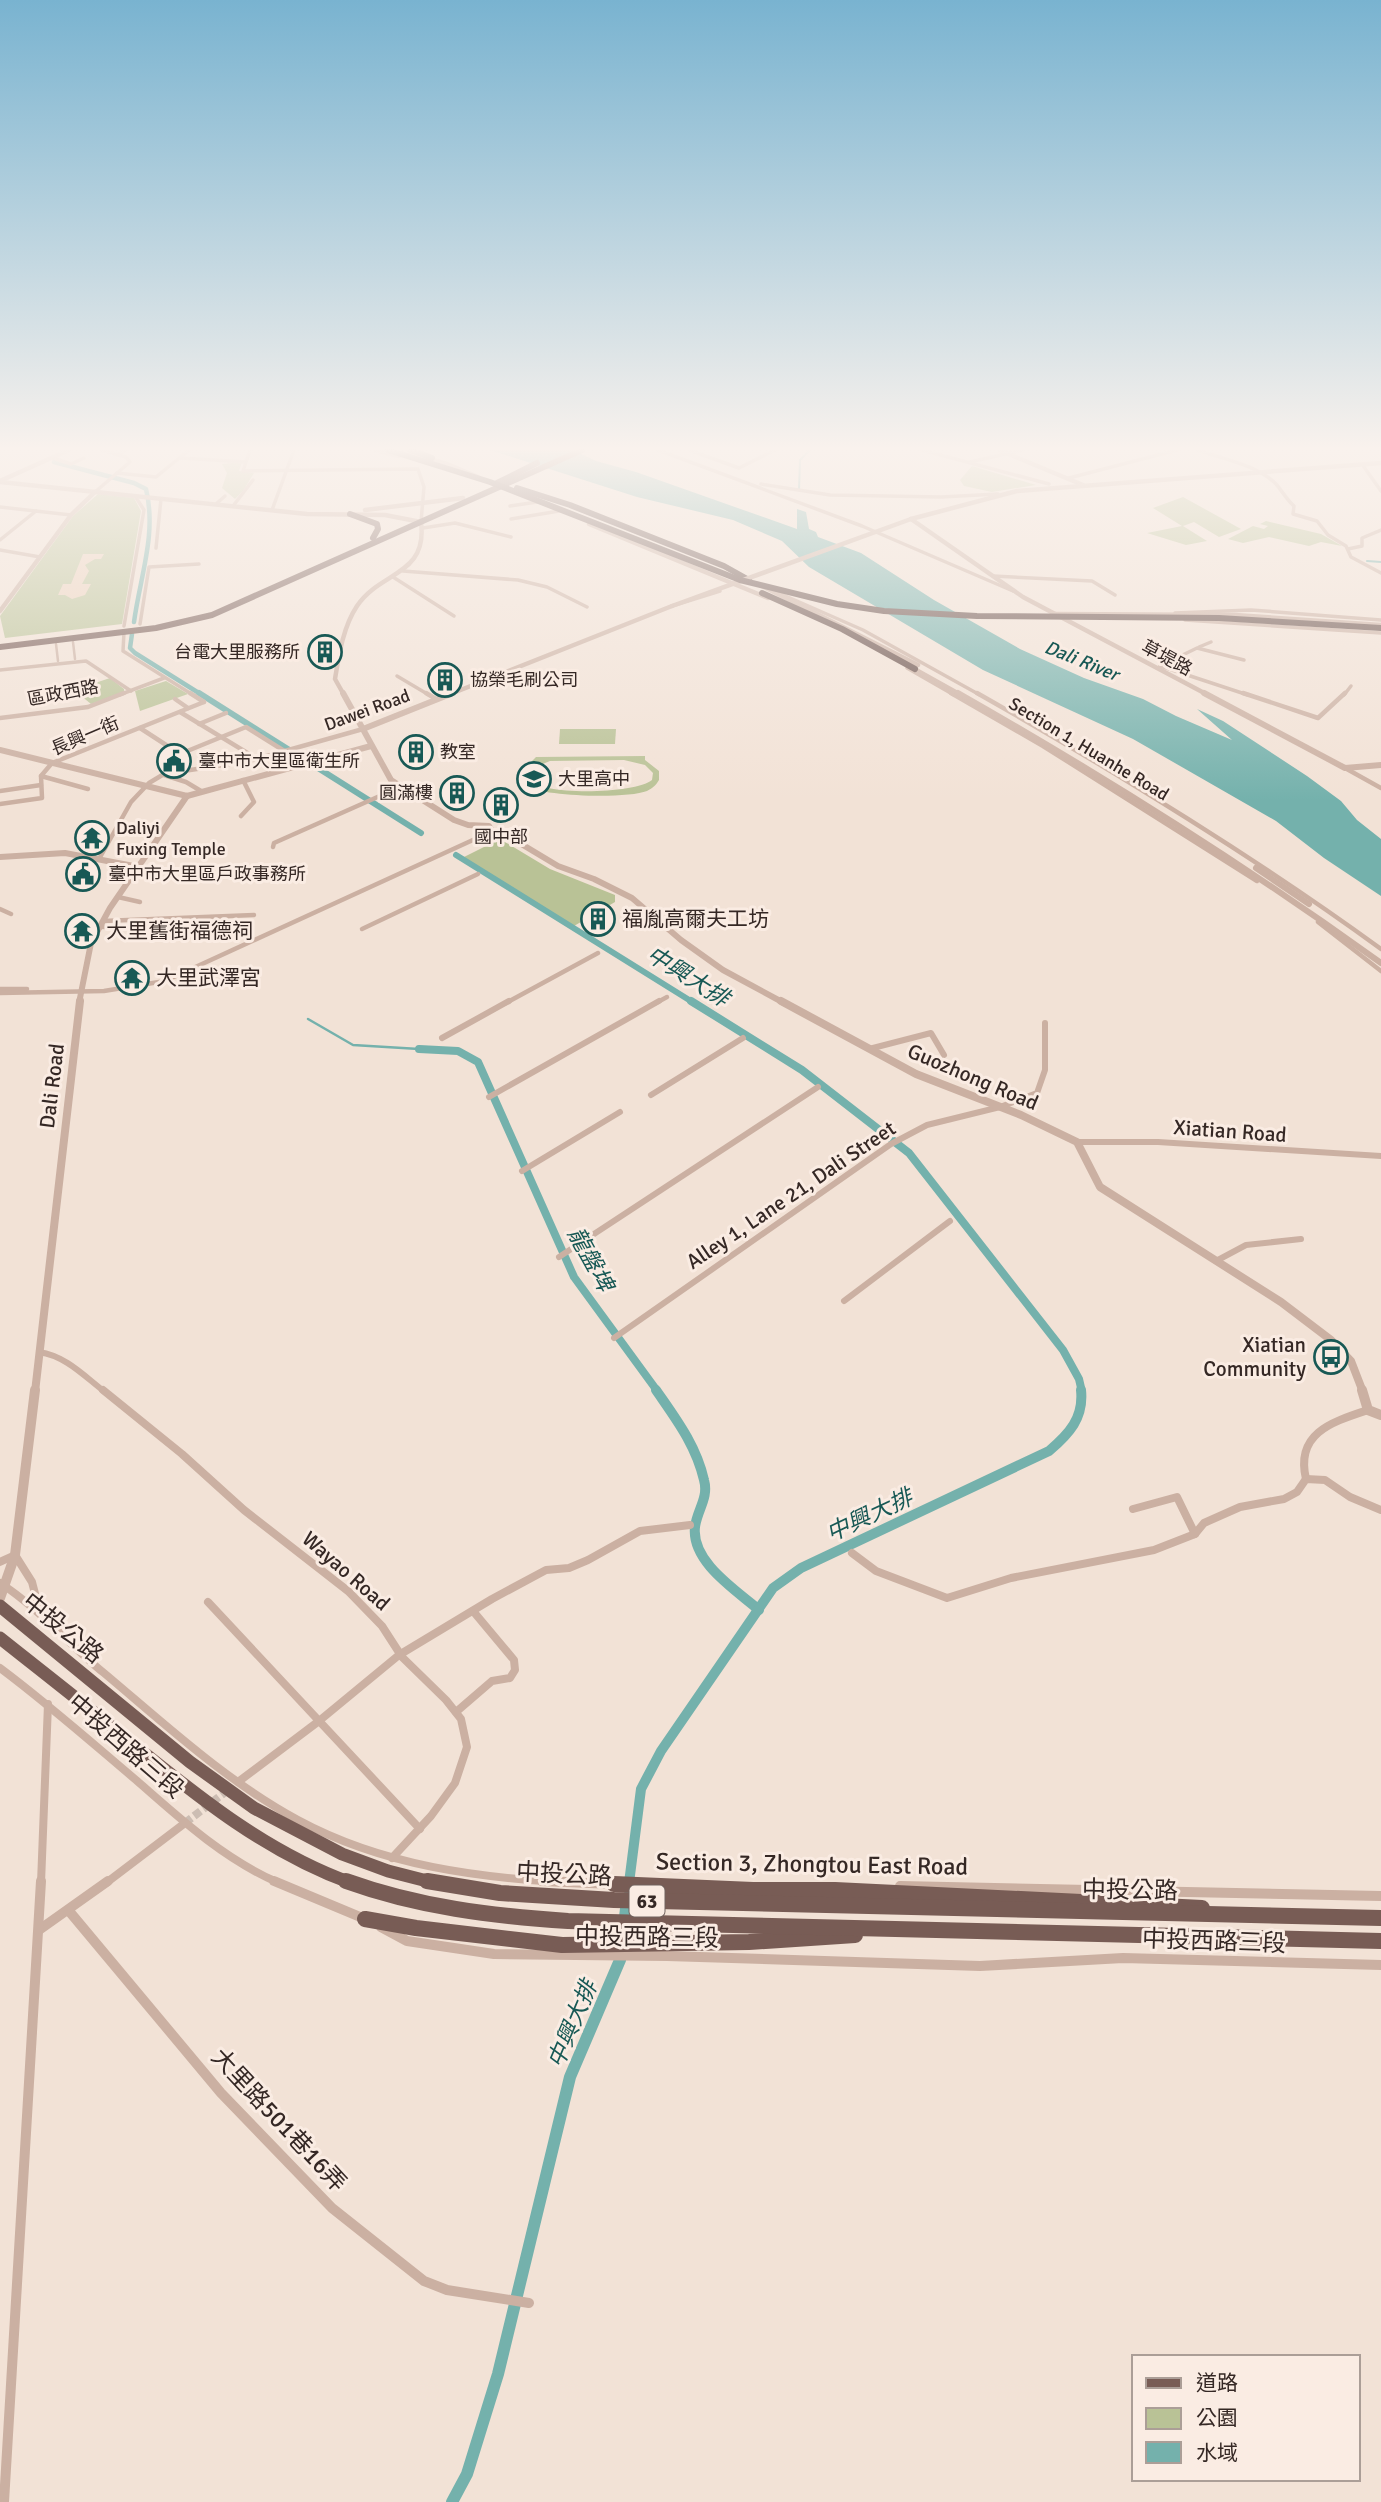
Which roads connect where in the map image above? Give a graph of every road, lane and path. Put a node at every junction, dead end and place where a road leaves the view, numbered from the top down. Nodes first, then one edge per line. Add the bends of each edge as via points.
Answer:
1 (33, 567) edge
2 (134, 567) edge
3 (153, 567) edge
4 (308, 567) edge
5 (322, 567) edge
6 (407, 567) edge
7 (693, 567) edge
8 (700, 567) edge
9 (709, 567) edge
10 (716, 567) edge
11 (716, 567) edge
12 (722, 567) edge
13 (780, 567) edge
14 (957, 567) edge
15 (980, 567) edge
16 (403, 571) junction
17 (993, 576) junction
18 (393, 577) junction
19 (1055, 577) dead end
20 (749, 580) junction
21 (734, 584) junction
22 (768, 590) junction
23 (1013, 591) junction
24 (1115, 595) dead end
25 (144, 597) junction
26 (129, 598) junction
27 (672, 606) junction
28 (587, 607) dead end
29 (0, 611) edge
30 (1054, 614) junction
31 (1166, 615) junction
32 (454, 616) dead end
33 (1176, 616) junction
34 (1063, 618) junction
35 (140, 624) junction
36 (1381, 627) edge
37 (124, 629) junction
38 (73, 642) dead end
39 (1211, 642) dead end
40 (56, 644) dead end
41 (0, 645) edge
42 (872, 648) junction
43 (1197, 648) junction
44 (75, 659) dead end
45 (1244, 660) dead end
46 (58, 661) dead end
47 (1158, 667) junction
48 (915, 669) junction
49 (0, 670) edge
50 (397, 676) dead end
51 (164, 678) junction
52 (1351, 686) dead end
53 (131, 691) junction
54 (175, 699) dead end
55 (436, 699) junction
56 (188, 708) junction
57 (180, 712) junction
58 (226, 713) dead end
59 (0, 718) edge
60 (199, 724) junction
61 (140, 727) junction
62 (363, 729) junction
63 (221, 737) junction
64 (371, 747) junction
65 (0, 750) edge
66 (288, 751) junction
67 (258, 759) junction
68 (52, 763) junction
69 (308, 763) junction
70 (1381, 765) edge
71 (1345, 768) junction
72 (277, 771) junction
73 (162, 775) junction
74 (40, 776) junction
75 (243, 780) junction
76 (41, 785) junction
77 (144, 785) junction
78 (400, 787) junction
79 (21, 788) junction
80 (1381, 788) edge
81 (88, 789) dead end
82 (0, 791) edge
83 (201, 791) junction
84 (187, 796) junction
85 (22, 800) junction
86 (0, 804) edge
87 (242, 816) dead end
88 (489, 832) junction
89 (273, 847) dead end
90 (0, 857) edge
91 (99, 859) junction
92 (139, 867) junction
93 (478, 874) dead end
94 (118, 897) junction
95 (140, 902) dead end
96 (0, 909) edge
97 (11, 914) dead end
98 (254, 915) dead end
99 (101, 924) junction
100 (161, 926) dead end
101 (362, 929) dead end
102 (1381, 949) edge
103 (598, 953) dead end
104 (1381, 957) edge
105 (1381, 962) edge
106 (1381, 971) edge
107 (81, 990) junction
108 (0, 991) edge
109 (667, 997) dead end
110 (1045, 1023) dead end
111 (442, 1038) dead end
112 (743, 1038) dead end
113 (869, 1049) junction
114 (944, 1055) dead end
115 (818, 1087) dead end
116 (651, 1096) dead end
117 (489, 1097) dead end
118 (1000, 1107) junction
119 (620, 1112) dead end
120 (1077, 1142) junction
121 (1381, 1156) edge
122 (522, 1171) dead end
123 (950, 1221) dead end
124 (1301, 1239) dead end
125 (559, 1257) dead end
126 (1216, 1261) junction
127 (844, 1300) dead end
128 (614, 1338) dead end
129 (39, 1352) junction
130 (1368, 1410) junction
131 (1381, 1415) edge
132 (1306, 1479) junction
133 (1133, 1509) dead end
134 (1381, 1510) edge
135 (690, 1525) dead end
136 (1195, 1534) junction
137 (852, 1553) dead end
138 (15, 1555) junction
139 (0, 1562) edge
140 (2, 1584) edge
141 (0, 1598) edge
142 (208, 1602) dead end
143 (0, 1606) edge
144 (473, 1611) junction
145 (40, 1613) junction
146 (0, 1638) edge
147 (400, 1655) junction
148 (0, 1668) edge
149 (48, 1704) junction
150 (456, 1712) junction
151 (319, 1721) junction
152 (239, 1782) junction
153 (185, 1823) junction
154 (420, 1829) junction
155 (393, 1858) junction
156 (625, 1884) junction
157 (1381, 1896) edge
158 (69, 1911) junction
159 (1257, 1917) junction
160 (1381, 1918) edge
161 (365, 1919) joint
162 (39, 1930) junction
163 (928, 1930) junction
164 (1381, 1941) edge
165 (621, 1951) junction
166 (1381, 1965) edge
167 (526, 2302) dead end
168 (4, 2502) edge

1 - 29 street
2 - 26 street
3 - 25 street via 149,567
4 - 35 main road via 220,606
5 - 37 main road via 224,611 183,623
6 - 16 street, Guozhong Road
7 - 21 street, Section 1, Huanhe Road
8 - 48 highway, bridge via 813,615
9 - 31 highway, bridge via 766,588 913,615
10 - 31 highway, bridge via 829,599 952,614
11 - 20 street, Section 1, Huanhe Road
12 - 20 highway, bridge
13 - 27 street, Dawei Road, bridge
14 - 23 street
15 - 17 street, 草堤路
16 - 18 street, Guozhong Road
16 - 28 street via 534,582
17 - 19 street
17 - 23 street, 草堤路
17 - 24 street via 1092,581
18 - 32 street
18 - 62 street, Guozhong Road via 357,606 334,682
20 - 22 street, Section 1, Huanhe Road
21 - 27 street
21 - 42 street, Section 1, Huanhe Road
22 - 102 street, Section 1, Huanhe Road via 882,641 1039,729 1261,865
22 - 104 street, Section 1, Huanhe Road via 877,642 1081,759 1285,886
23 - 30 street, 草堤路
25 - 26 street
25 - 35 street
26 - 37 street
27 - 55 street, Dawei Road
30 - 33 street
30 - 34 street, 草堤路
31 - 36 highway, bridge
33 - 34 street
33 - 36 street
34 - 47 street, 草堤路
35 - 37 main road
37 - 41 main road
37 - 51 street via 123,651
38 - 44 street
39 - 43 street
40 - 46 street
42 - 48 street, Section 1, Huanhe Road
42 - 106 street, Section 1, Huanhe Road via 1043,746 1273,891
43 - 45 street
43 - 47 street
47 - 52 street via 1318,718
47 - 71 street, 草堤路
48 - 105 street, Section 1, Huanhe Road via 1051,746 1188,832
49 - 53 street via 86,661
50 - 55 street
51 - 53 street, 區政西路
51 - 56 street, 長興一街 via 204,702
53 - 59 street, 區政西路 via 84,708
54 - 56 street
55 - 62 street, Dawei Road
56 - 57 street, 長興一街
57 - 60 street
57 - 61 street, 長興一街
58 - 60 street
60 - 63 street
61 - 63 street via 178,754
61 - 68 street, 長興一街
62 - 64 street, Guozhong Road
62 - 66 street, Dawei Road
63 - 66 street via 246,727
63 - 67 street
64 - 69 street
64 - 78 street, Guozhong Road via 384,771
65 - 68 street
66 - 67 street, Dawei Road
66 - 69 street
67 - 72 street
67 - 73 street, Dawei Road
68 - 74 street, 長興一街
68 - 77 street
69 - 72 street
70 - 71 street
71 - 80 street
72 - 75 street
73 - 77 street, Dawei Road
73 - 83 street
74 - 76 street, 長興一街
74 - 81 street
75 - 83 street
75 - 87 street via 254,802
76 - 79 street
76 - 85 street, 長興一街 via 42,798
77 - 84 street
77 - 91 street via 124,810 113,841
78 - 88 street, Guozhong Road via 454,820 480,827 478,832
78 - 89 street
79 - 82 street
79 - 85 street
83 - 84 street
84 - 92 street, Dali Road
85 - 86 street, 長興一街
88 - 107 street via 164,981
88 - 113 street, Guozhong Road via 503,833 558,866 632,898 723,970
90 - 91 street via 62,853
91 - 92 street
92 - 94 street, Dali Road
93 - 101 street
94 - 95 street
94 - 99 street, Dali Road
96 - 97 street
98 - 99 street
99 - 100 street
99 - 107 street, Dali Road via 91,943
103 - 111 street
107 - 108 street
107 - 129 street, Dali Road
109 - 117 street
110 - 118 street, Alley 1, Lane 21, Dali Street via 1045,1070 1037,1093
112 - 116 street
113 - 114 street via 931,1033
113 - 118 street, Guozhong Road via 916,1074
115 - 125 street
118 - 120 street, Guozhong Road
118 - 128 street, Alley 1, Lane 21, Dali Street via 927,1125 891,1144
119 - 122 street
120 - 121 street, Xiatian Road via 1158,1142
120 - 126 street via 1100,1187
123 - 127 street
124 - 126 street via 1246,1245
126 - 130 street via 1331,1340 1359,1376
129 - 138 street, Dali Road
129 - 147 street, Wayao Road via 69,1363 174,1446 241,1508 318,1566 381,1623
130 - 131 street
130 - 132 street via 1337,1421 1307,1445 1302,1455
132 - 134 street via 1325,1480
132 - 136 street via 1297,1492 1284,1499 1240,1507 1204,1523
133 - 136 street via 1177,1497
135 - 144 street via 640,1531 569,1568 547,1570
136 - 137 street via 1154,1550 1012,1578 947,1598 876,1571
138 - 139 street
138 - 140 street, Dali Road
138 - 145 street via 33,1579
140 - 141 street, Dali Road
140 - 145 street, Section 3, Zhongtou East Road
142 - 151 street
143 - 159 main road, 中投公路 / 63, bridge via 214,1781 312,1839 413,1878 490,1892 614,1900
144 - 147 street
144 - 150 street via 514,1660 515,1670 510,1678 492,1681
145 - 152 street, Section 3, Zhongtou East Road via 73,1648
146 - 163 main road, 中投公路 / 63, bridge via 247,1832 335,1878 396,1898 443,1909 545,1920
147 - 150 street, Wayao Road
147 - 151 street
148 - 149 street, 中投西路三段
149 - 153 street, 中投西路三段
149 - 162 street
150 - 154 street via 465,1729 463,1766 439,1810
151 - 152 street
151 - 154 street
152 - 155 street, Section 3, Zhongtou East Road via 299,1821
153 - 158 street
153 - 161 street, 中投西路三段 via 274,1881
154 - 155 street
155 - 156 street, Section 3, Zhongtou East Road via 539,1883
156 - 157 street, Section 3, Zhongtou East Road via 645,1880
156 - 159 main road via 1185,1905
158 - 162 street
158 - 167 street, 大里路501巷16弄 via 220,2093 332,2208 424,2281 447,2290
159 - 160 main road, 中投公路 / 63, bridge
161 - 165 main road
162 - 168 street
163 - 164 main road, 中投公路 / 63, bridge
163 - 165 main road
165 - 166 street, 中投西路三段 via 981,1966 1124,1958

